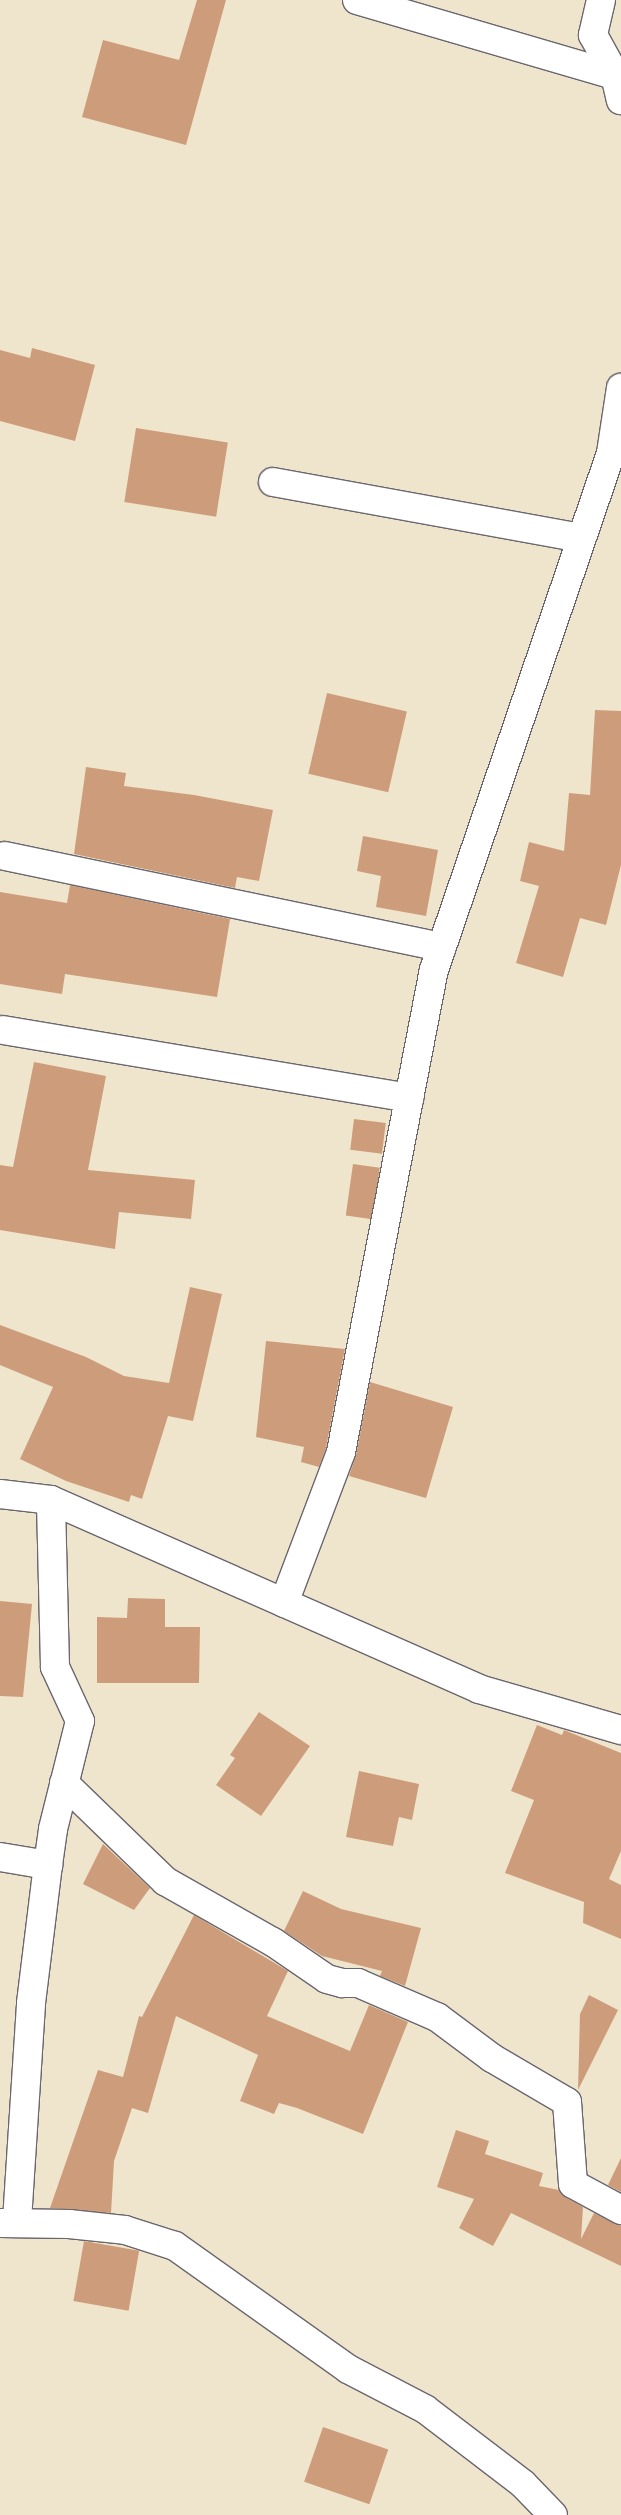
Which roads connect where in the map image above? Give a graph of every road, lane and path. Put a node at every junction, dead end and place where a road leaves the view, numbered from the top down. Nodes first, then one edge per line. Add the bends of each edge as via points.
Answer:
1 (357, 0) edge
2 (601, 0) edge
3 (619, 84) edge
4 (621, 388) edge
5 (273, 482) dead end
6 (581, 538) junction
7 (5, 856) dead end
8 (442, 947) junction
9 (3, 1030) dead end
10 (409, 1098) junction
11 (0, 1494) edge
12 (51, 1500) junction
13 (284, 1603) junction
14 (621, 1730) edge
15 (64, 1783) junction
16 (0, 1857) edge
17 (48, 1865) junction
18 (621, 2210) edge
19 (8, 2222) edge
20 (553, 2515) edge

1 - 3 street
2 - 3 street via 593,35
4 - 6 street via 611,453
5 - 6 street
6 - 8 street
7 - 8 street
8 - 10 street via 434,970
9 - 10 street
10 - 13 street via 341,1452
11 - 12 street
12 - 13 street
12 - 15 street via 56,1667 80,1721
13 - 14 street via 479,1690
15 - 17 street
15 - 18 street via 165,1881 273,1942 327,1978 342,1983 358,1982 437,2017 492,2058 567,2102 573,2184
16 - 17 street
17 - 19 street
19 - 20 street via 125,2230 175,2246 348,2369 425,2409 524,2484

